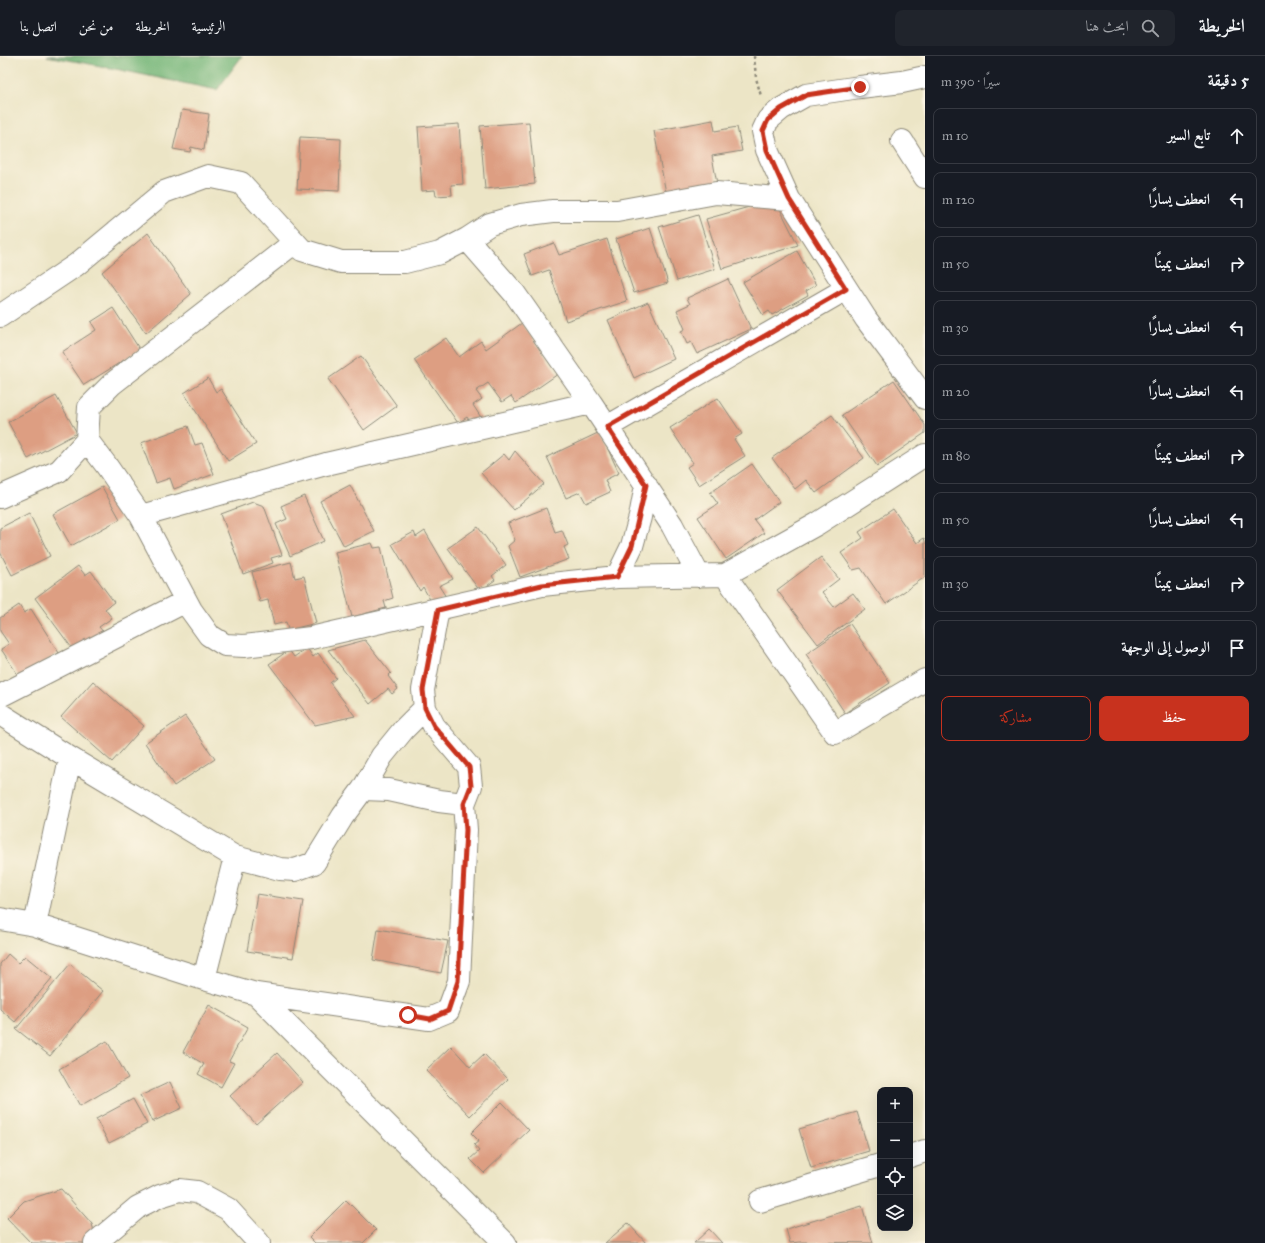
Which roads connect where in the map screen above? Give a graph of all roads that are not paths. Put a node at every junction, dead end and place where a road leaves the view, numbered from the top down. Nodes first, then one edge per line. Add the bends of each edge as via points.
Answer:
1 (925, 77) edge
2 (902, 140) dead end
3 (925, 177) edge
4 (789, 199) junction
5 (467, 239) junction
6 (295, 242) junction
7 (846, 289) junction
8 (0, 316) edge
9 (925, 398) edge
10 (591, 404) junction
11 (607, 427) junction
12 (88, 440) junction
13 (925, 455) edge
14 (646, 485) junction
15 (0, 497) edge
16 (141, 516) junction
17 (725, 575) junction
18 (699, 576) junction
19 (617, 577) junction
20 (186, 601) junction
21 (438, 610) junction
22 (925, 680) edge
23 (0, 696) edge
24 (425, 708) junction
25 (0, 714) edge
26 (70, 758) junction
27 (363, 789) junction
28 (464, 804) junction
29 (235, 856) junction
30 (0, 919) edge
31 (35, 925) junction
32 (204, 979) junction
33 (256, 994) junction
34 (925, 1151) edge
35 (913, 1155) edge
36 (877, 1166) edge
37 (760, 1201) dead end
38 (96, 1243) edge
39 (260, 1243) edge
40 (505, 1243) edge

1 - 4 street via 806,95 781,109 768,120 763,131 767,150
2 - 3 street
4 - 5 street via 716,193 617,211 521,214 490,224
4 - 7 street
5 - 6 street via 440,253 405,262 341,262 302,250
5 - 10 street via 515,294
6 - 8 street via 241,183 208,176 164,192 76,265
6 - 12 street via 112,384 89,407
7 - 9 street
7 - 11 street
10 - 11 street
10 - 16 street via 326,464
11 - 14 street
12 - 15 street via 59,471
12 - 16 street
13 - 17 street via 817,524
14 - 18 street
14 - 19 street via 632,546
16 - 20 street
17 - 18 street
17 - 22 street via 835,733
18 - 19 street
19 - 21 street via 542,585
20 - 21 street via 209,635 225,645 244,646 312,638
20 - 23 street
21 - 24 street via 423,690
24 - 27 street via 382,756
24 - 28 street via 434,726 469,767 471,786
25 - 26 street
26 - 29 street
26 - 31 street
27 - 28 street via 389,790
27 - 29 street via 314,863 295,870 280,869
28 - 33 street via 466,830 458,981 448,1011 430,1019
29 - 32 street
30 - 31 street
31 - 32 street
32 - 33 street
33 - 40 street
34 - 35 street
36 - 37 street
38 - 39 street via 138,1207 179,1190 197,1192 228,1209

